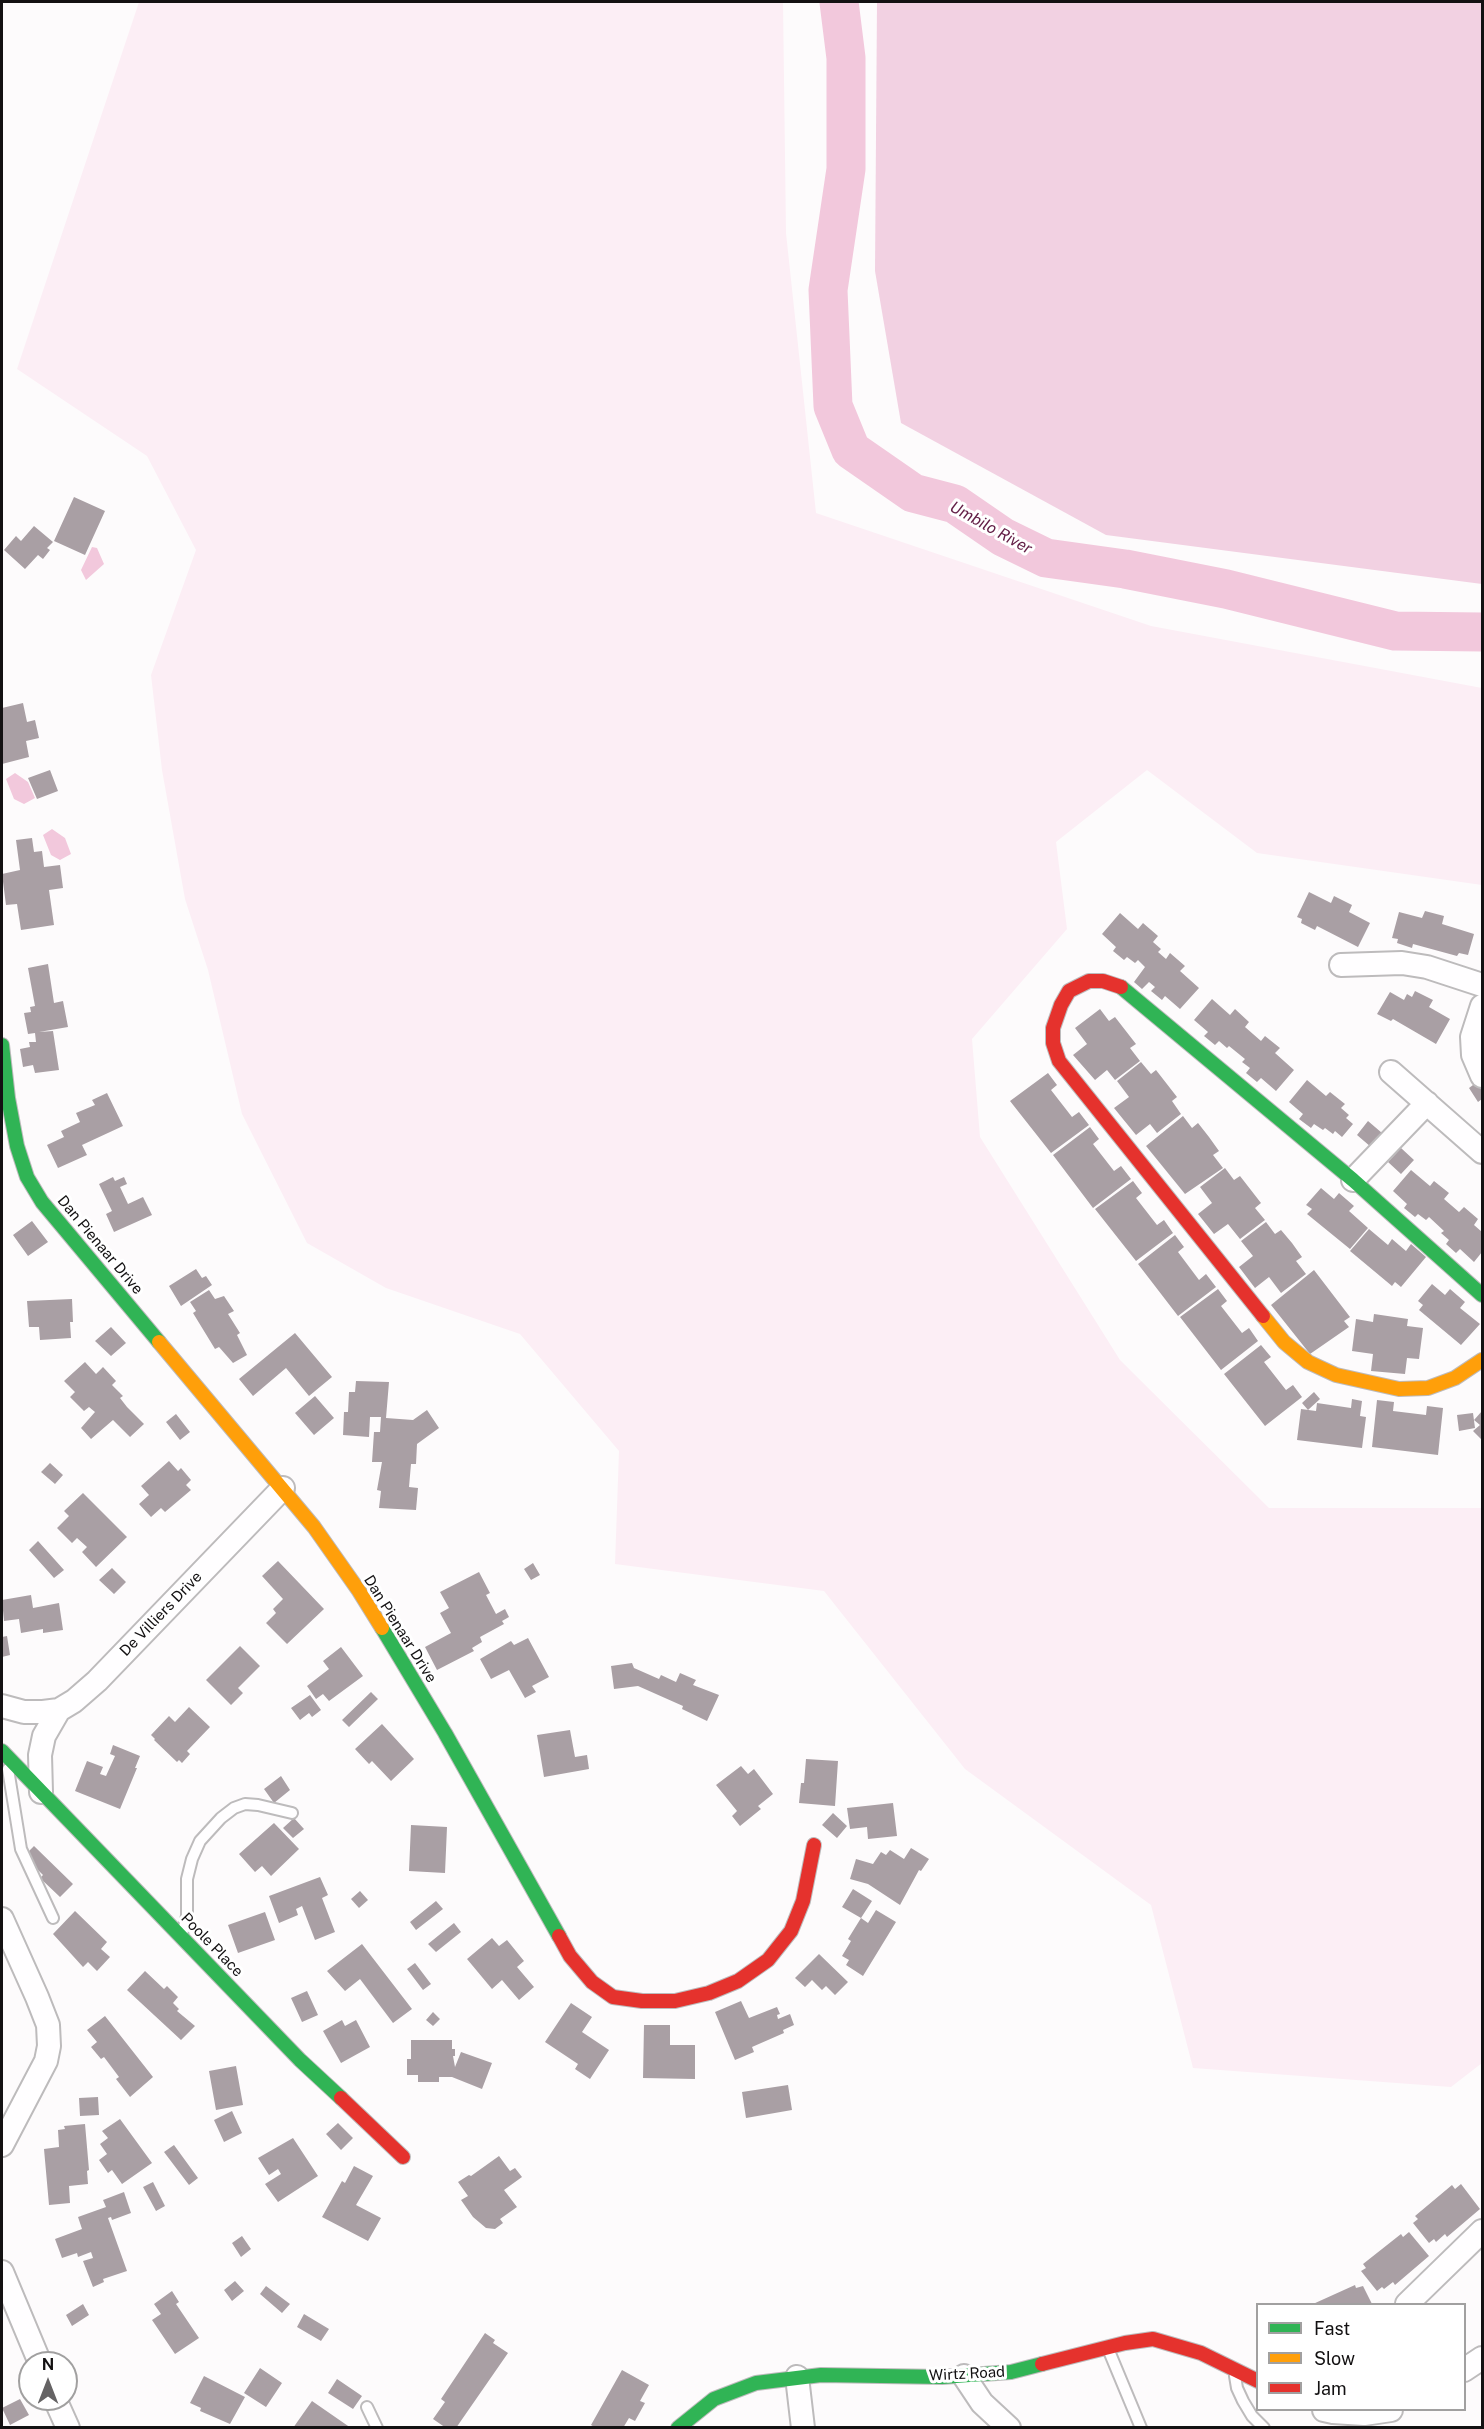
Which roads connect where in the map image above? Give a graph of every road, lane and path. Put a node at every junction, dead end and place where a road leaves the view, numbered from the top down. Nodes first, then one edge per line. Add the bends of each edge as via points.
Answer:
1 (1341, 965) dead end
2 (1482, 985) edge
3 (1482, 1006) edge
4 (2, 1045) edge
5 (1391, 1072) dead end
6 (1482, 1076) edge
7 (1427, 1103) junction
8 (1482, 1152) edge
9 (1353, 1180) junction
10 (1482, 1295) edge
11 (1482, 1360) edge
12 (283, 1488) junction
13 (2, 1706) edge
14 (59, 1710) junction
15 (3, 1752) edge
16 (41, 1792) junction
17 (292, 1813) dead end
18 (814, 1845) dead end
19 (53, 1918) dead end
20 (2, 1919) edge
21 (181, 1936) junction
22 (2, 2145) edge
23 (403, 2157) dead end
24 (1482, 2231) edge
25 (2, 2272) edge
26 (1408, 2303) edge
27 (1107, 2348) junction
28 (35, 2351) edge
29 (1482, 2358) edge
30 (1466, 2369) edge
31 (1234, 2370) junction
32 (964, 2376) junction
33 (797, 2377) junction
34 (1256, 2379) edge
35 (367, 2407) dead end
36 (61, 2411) edge
37 (1380, 2411) edge
38 (1337, 2417) edge
39 (68, 2427) edge
40 (377, 2427) edge
41 (678, 2427) edge
42 (803, 2427) edge
43 (1009, 2427) edge
44 (1141, 2427) edge
45 (1264, 2427) edge

1 - 2 street via 1402,963
3 - 6 street via 1472,1037 1473,1055
4 - 12 street, Dan Pienaar Drive via 17,1146 27,1177 42,1202
5 - 7 street
7 - 8 street
7 - 9 street
9 - 10 street
9 - 11 street via 1122,987 1089,981 1069,991 1053,1028 1059,1061 1284,1342 1308,1362 1336,1375 1399,1389 1428,1388 1455,1378
12 - 14 street, De Villiers Drive via 97,1681
12 - 18 street, Dan Pienaar Drive via 384,1632 446,1733 570,1956 592,1982 613,1997 642,2001 687,1999 738,1981 768,1960 791,1931 803,1901
13 - 14 street via 24,1712
14 - 16 street via 44,1737 40,1755
15 - 16 street, Poole Place
15 - 19 lane via 21,1849
16 - 21 street, Poole Place
17 - 21 lane via 245,1804 221,1818 200,1841 187,1879 188,1916
20 - 22 street via 48,2025 49,2046 46,2061
21 - 23 street, Poole Place via 300,2060
24 - 26 street
25 - 28 street
27 - 31 street, Wirtz Road via 1153,2339 1192,2350
27 - 32 street, Wirtz Road via 1011,2372
27 - 44 lane
29 - 30 street
31 - 34 street, Wirtz Road
31 - 45 lane via 1243,2401
32 - 33 street, Wirtz Road
32 - 43 street via 982,2403
33 - 41 street, Wirtz Road via 756,2383 714,2399
33 - 42 street
35 - 40 lane
36 - 39 street
37 - 38 street

